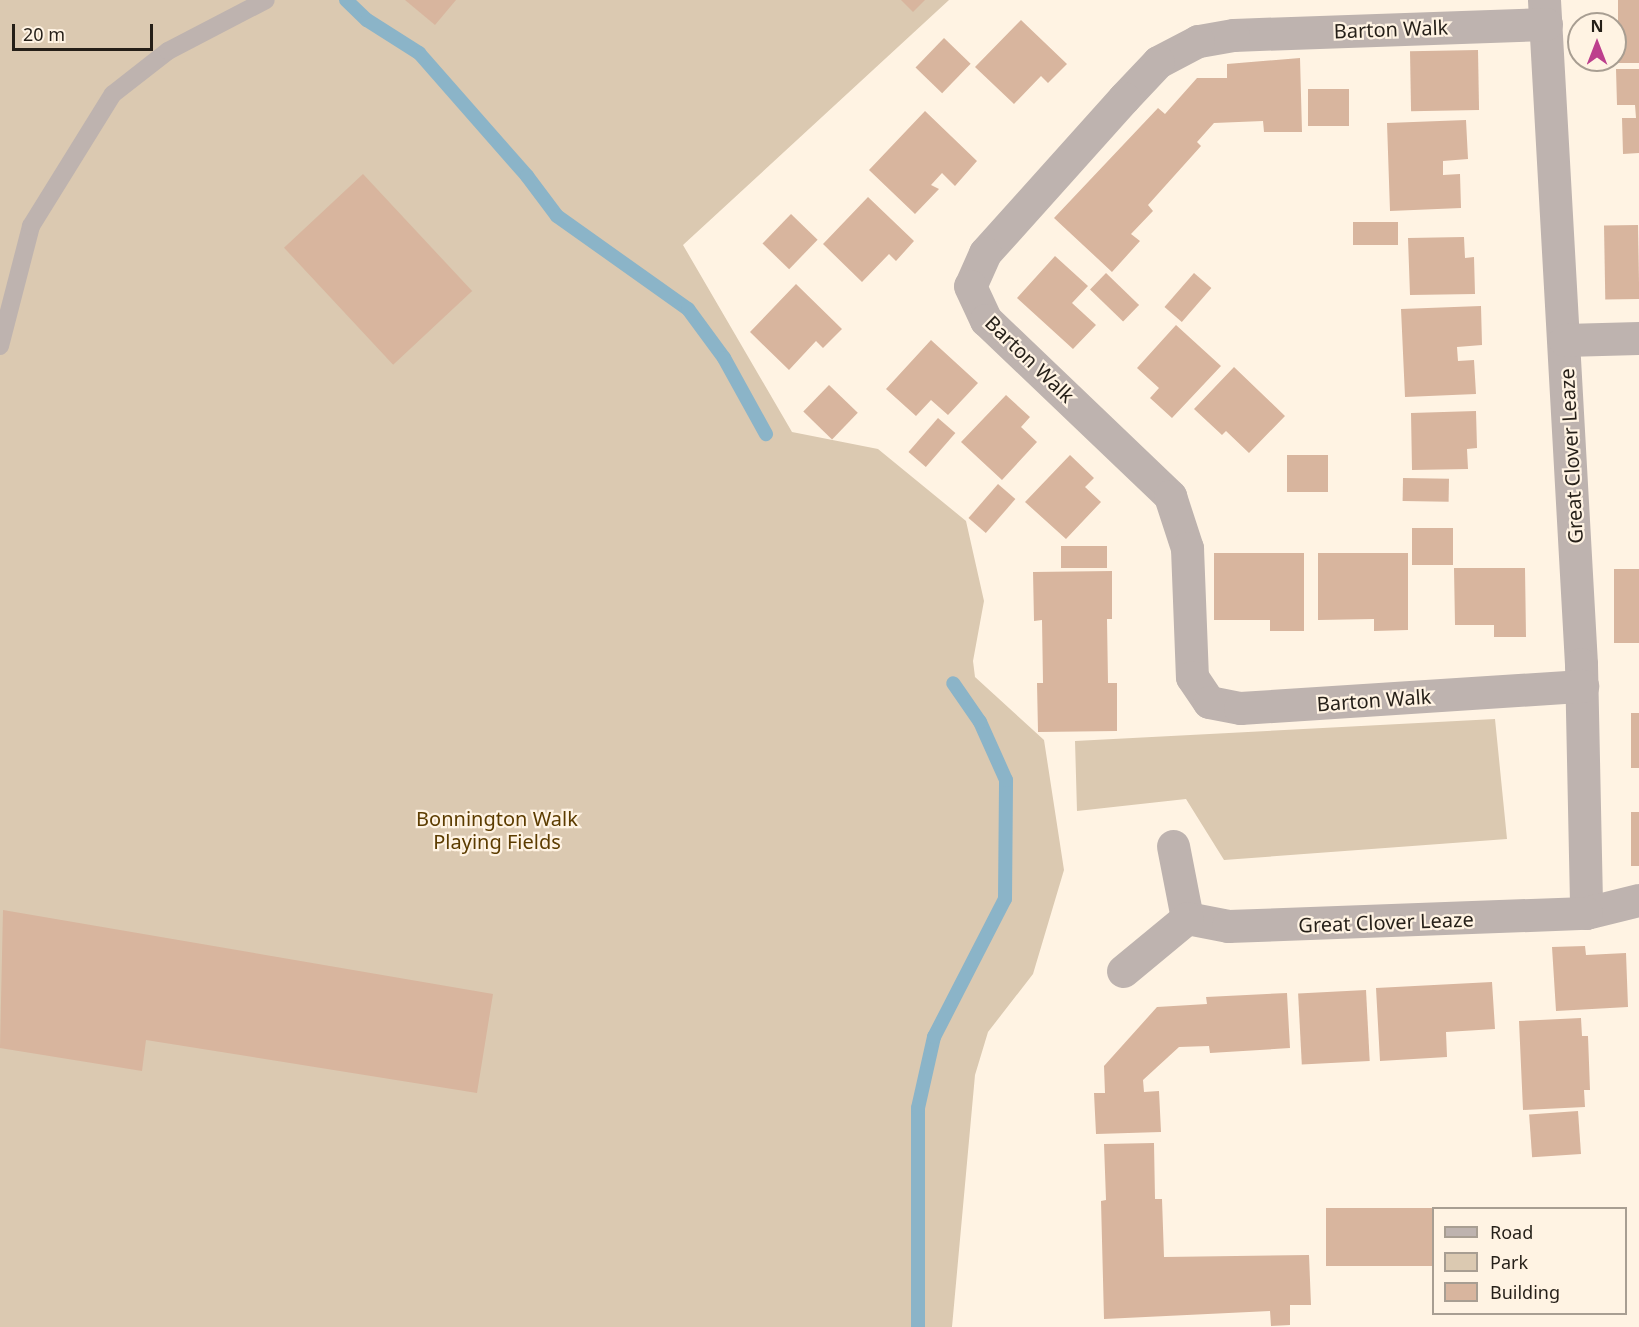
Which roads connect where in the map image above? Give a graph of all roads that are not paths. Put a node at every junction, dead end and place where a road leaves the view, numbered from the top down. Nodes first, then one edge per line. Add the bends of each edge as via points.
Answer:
1 (266, 0) edge
2 (1545, 12) edge
3 (1639, 338) edge
4 (1565, 340) junction
5 (0, 346) edge
6 (1582, 687) junction
7 (1173, 846) dead end
8 (1639, 900) edge
9 (1586, 913) junction
10 (1187, 918) junction
11 (1123, 971) dead end

1 - 5 lane via 168,51 113,94 31,226
2 - 4 street, Great Clover Leaze
2 - 6 street, Barton Walk via 1233,35 1198,41 1158,62 1124,98 985,253 970,286 986,320 1170,496 1187,548 1192,677 1209,702 1240,708
3 - 4 street
4 - 6 street, Great Clover Leaze
6 - 9 street, Great Clover Leaze
7 - 10 street
8 - 9 street, Great Clover Leaze
9 - 10 street, Great Clover Leaze via 1228,926
10 - 11 street

